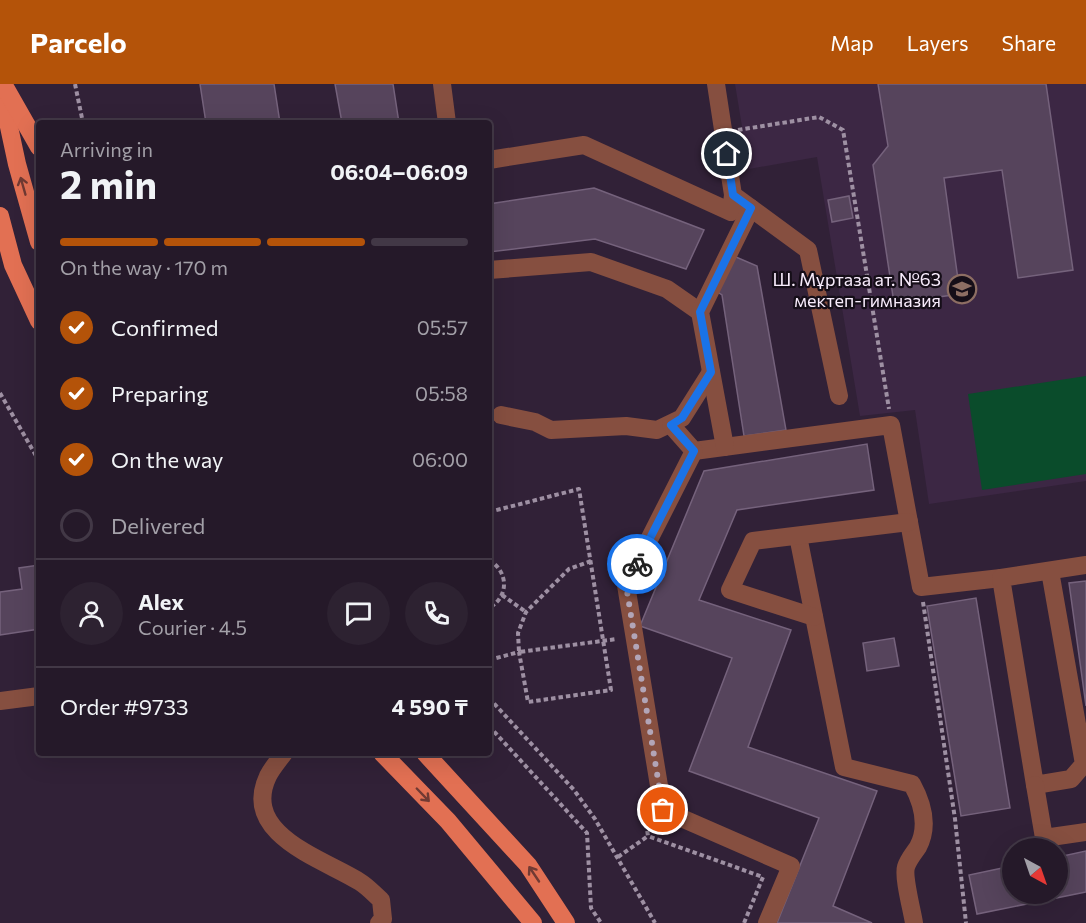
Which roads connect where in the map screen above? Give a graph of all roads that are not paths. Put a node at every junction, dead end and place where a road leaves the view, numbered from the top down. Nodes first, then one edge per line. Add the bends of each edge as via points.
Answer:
1 (2, 84) edge
2 (442, 84) edge
3 (716, 84) edge
4 (447, 120) edge
5 (36, 142) edge
6 (492, 160) edge
7 (733, 195) junction
8 (751, 208) junction
9 (0, 216) edge
10 (36, 231) edge
11 (7, 266) edge
12 (492, 270) edge
13 (700, 312) junction
14 (36, 316) edge
15 (711, 372) junction
16 (839, 396) dead end
17 (501, 415) dead end
18 (671, 425) junction
19 (725, 447) junction
20 (694, 451) junction
21 (909, 522) junction
22 (798, 536) junction
23 (1086, 565) edge
24 (1050, 571) junction
25 (1000, 578) junction
26 (814, 617) junction
27 (36, 696) edge
28 (0, 701) edge
29 (282, 756) edge
30 (385, 756) edge
31 (428, 756) edge
32 (1035, 785) junction
33 (1086, 832) edge
34 (379, 923) edge
35 (532, 923) edge
36 (566, 923) edge
37 (767, 923) edge
38 (914, 923) edge

1 - 5 main road
10 -> 1 main road via 17,164
2 - 4 lane
3 - 7 lane
6 - 7 lane via 584,146 732,212
7 - 8 lane
8 - 13 lane
8 - 16 lane via 808,250
9 - 11 main road
11 - 14 main road
12 - 13 lane via 591,262 667,289
13 - 15 lane
15 - 18 lane via 682,418
15 - 19 lane
17 - 18 lane via 552,430 626,426 657,430
18 - 20 lane
19 - 20 lane
19 - 21 lane via 891,425
20 - 37 lane via 626,585 663,810 790,866
21 - 22 lane
21 - 25 lane via 921,587
22 - 26 lane
22 - 26 lane via 753,541 730,590
23 - 24 lane
24 - 25 lane
24 - 32 lane via 1084,764 1071,779
25 - 32 lane
26 - 38 lane via 844,767 912,784 920,800 925,832 906,868 905,881
27 - 28 lane
29 - 34 lane via 267,777 264,798 265,812 273,828 295,847 362,883 381,900
30 -> 35 main road via 448,821
36 -> 31 main road via 528,865
32 - 33 lane via 1044,838

